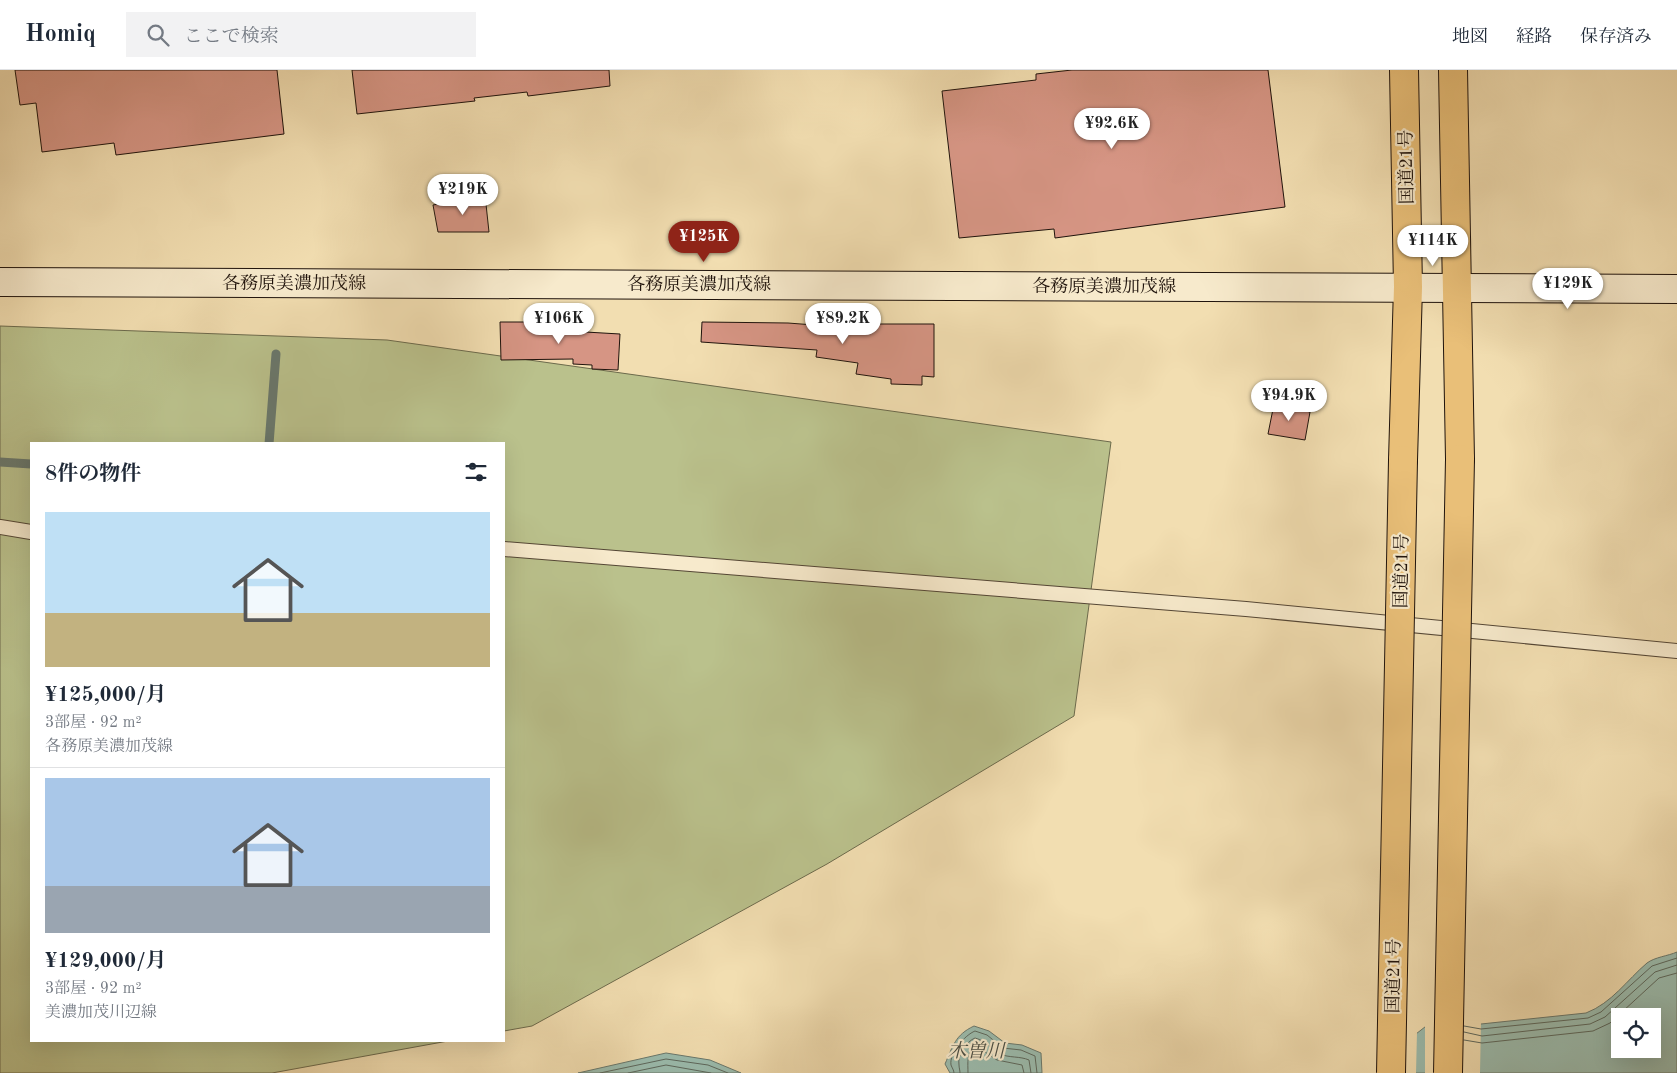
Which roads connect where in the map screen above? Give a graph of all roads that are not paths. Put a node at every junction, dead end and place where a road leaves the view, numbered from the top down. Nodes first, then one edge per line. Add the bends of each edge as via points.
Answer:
1 (1404, 70) edge
2 (1453, 70) edge
3 (0, 282) edge
4 (1408, 287) junction
5 (1458, 288) junction
6 (1677, 288) edge
7 (0, 527) edge
8 (30, 532) edge
9 (505, 549) edge
10 (1677, 650) edge
11 (1391, 1073) edge
12 (1448, 1073) edge

1 - 4 highway, 国道21号
2 - 5 highway
3 - 4 main road, 各務原美濃加茂線
4 - 5 main road, 各務原美濃加茂線
4 - 11 highway, 国道21号, bridge
5 - 6 main road, 各務原美濃加茂線
5 - 12 highway, bridge via 1460,459
7 - 8 lane
9 - 10 lane via 1246,609

